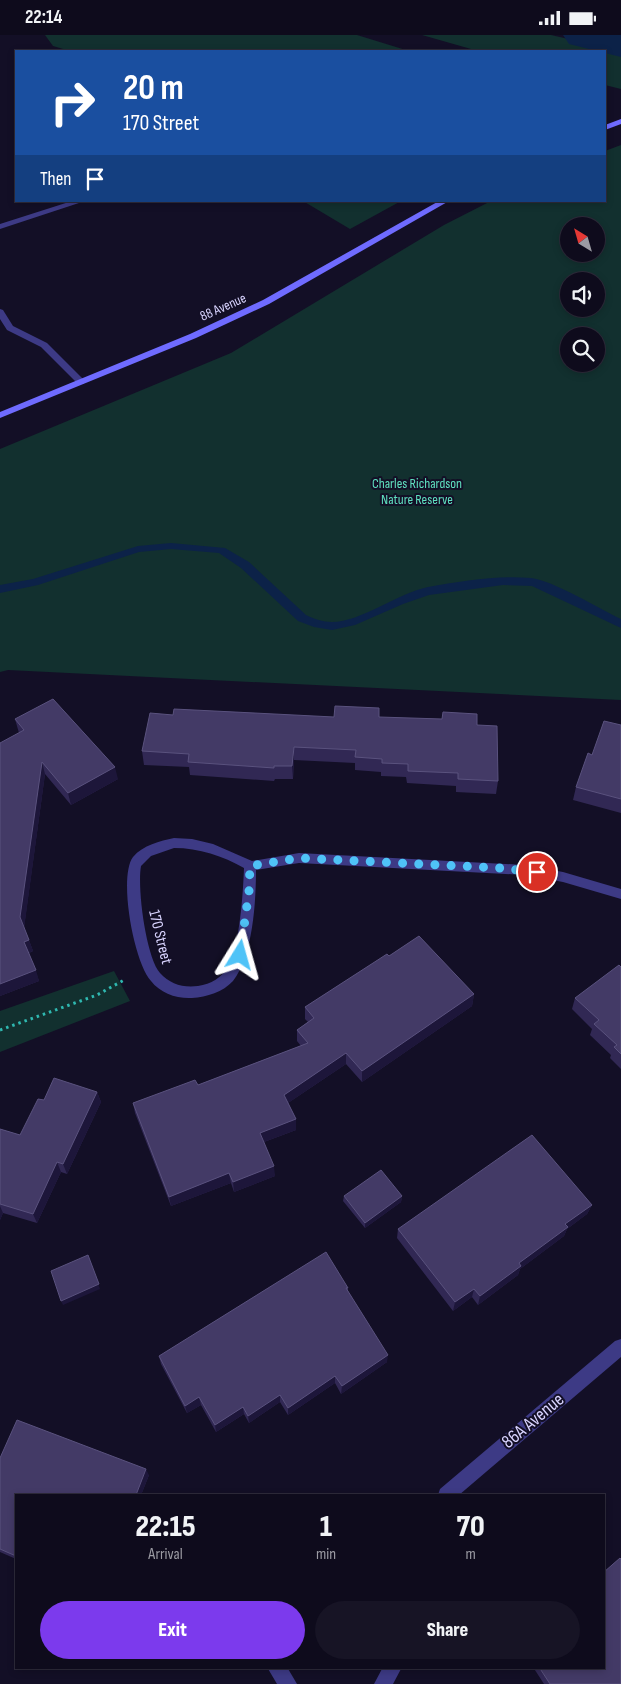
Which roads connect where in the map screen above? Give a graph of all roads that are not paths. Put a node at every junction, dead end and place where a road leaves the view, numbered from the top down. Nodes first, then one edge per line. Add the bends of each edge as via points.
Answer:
1 (621, 121) edge
2 (606, 128) edge
3 (78, 202) edge
4 (444, 202) edge
5 (0, 227) edge
6 (0, 312) edge
7 (81, 382) junction
8 (0, 415) edge
9 (250, 866) junction
10 (621, 894) edge
11 (621, 1347) edge
12 (447, 1494) edge
13 (277, 1669) edge
14 (392, 1669) edge
15 (288, 1684) edge
16 (383, 1684) edge

1 - 2 main road
3 - 5 street
4 - 7 main road, 88 Avenue via 266,302
6 - 7 street via 10,328 44,345
7 - 8 main road, 88 Avenue
9 - 9 street, 170 Street via 237,965 223,982 212,989 183,993 166,987 148,967 133,885 135,865 156,848 181,843 232,855
9 - 10 street via 299,858 525,870
11 - 12 street, 86A Avenue
13 - 15 street
14 - 16 street

